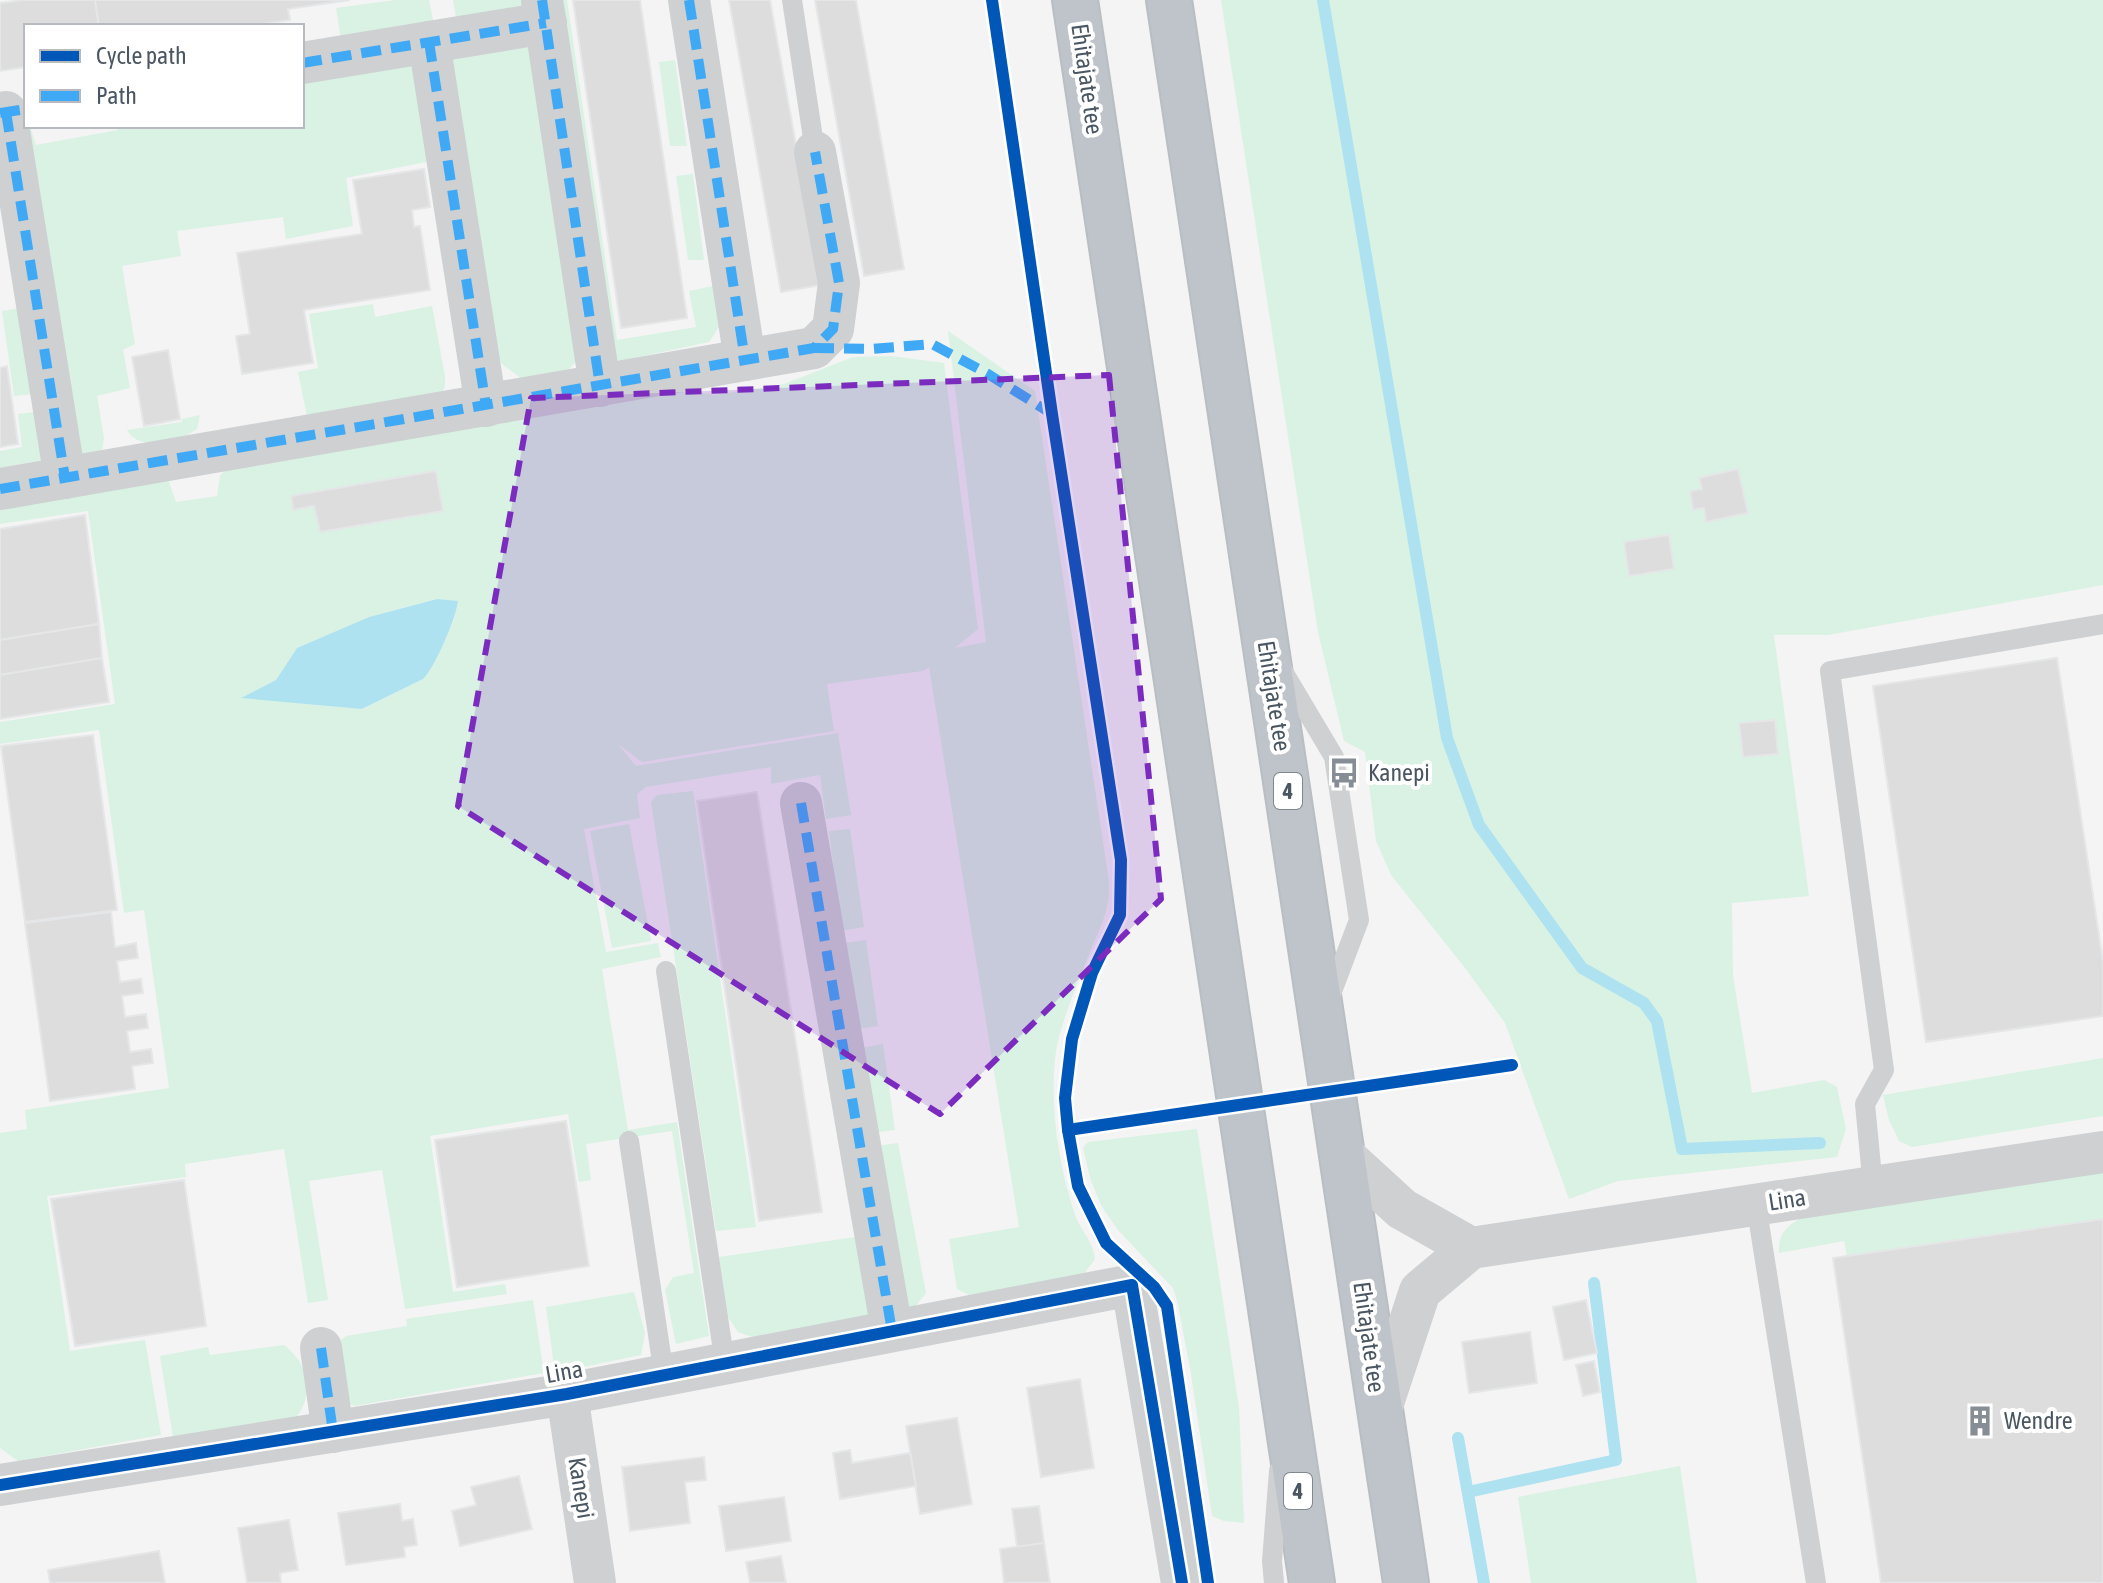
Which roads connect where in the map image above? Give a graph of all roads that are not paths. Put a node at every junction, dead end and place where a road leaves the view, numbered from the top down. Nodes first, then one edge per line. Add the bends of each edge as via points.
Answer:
1 (689, 0) edge
2 (792, 0) edge
3 (1075, 0) edge
4 (1169, 0) edge
5 (544, 11) edge
6 (429, 42) junction
7 (304, 63) edge
8 (11, 112) edge
9 (814, 145) joint
10 (745, 360) junction
11 (600, 386) junction
12 (486, 406) junction
13 (65, 478) junction
14 (0, 489) edge
15 (2103, 624) edge
16 (801, 803) dead end
17 (666, 971) dead end
18 (629, 1141) dead end
19 (2103, 1152) edge
20 (1343, 1155) junction
21 (1873, 1187) junction
22 (1756, 1204) junction
23 (1471, 1248) junction
24 (892, 1331) junction
25 (321, 1348) dead end
26 (725, 1364) junction
27 (664, 1375) junction
28 (567, 1394) junction
29 (1284, 1399) junction
30 (1380, 1412) junction
31 (333, 1432) junction
32 (0, 1485) edge
33 (595, 1583) edge
34 (1182, 1583) edge
35 (1274, 1583) edge
36 (1312, 1583) edge
37 (1406, 1583) edge
38 (1816, 1583) edge

1 - 10 street
2 - 9 lane
3 - 29 highway, Ehitajate tee / 4
4 - 20 highway, Ehitajate tee / 4
5 - 6 street
5 - 11 street
6 - 7 street
6 - 12 street
8 - 13 street
9 - 10 street via 839,283 833,329 814,348
10 - 11 street
11 - 12 street
12 - 13 street
13 - 14 street
15 - 21 lane via 1830,671 1884,1070 1865,1104
16 - 24 street
17 - 26 lane
18 - 27 lane
19 - 21 street, Lina
20 - 23 street via 1402,1209
20 - 30 highway, Ehitajate tee / 4
21 - 22 street, Lina
22 - 23 street, Lina
22 - 38 lane
23 - 30 street via 1420,1291
24 - 26 street, Lina
24 - 34 street, Lina via 1132,1285
25 - 31 street
26 - 27 street, Lina
27 - 28 street, Lina
28 - 31 street, Lina
28 - 33 street, Kanepi
29 - 35 lane
29 - 36 highway, Ehitajate tee / 4
30 - 37 highway, Ehitajate tee / 4
31 - 32 street, Lina

